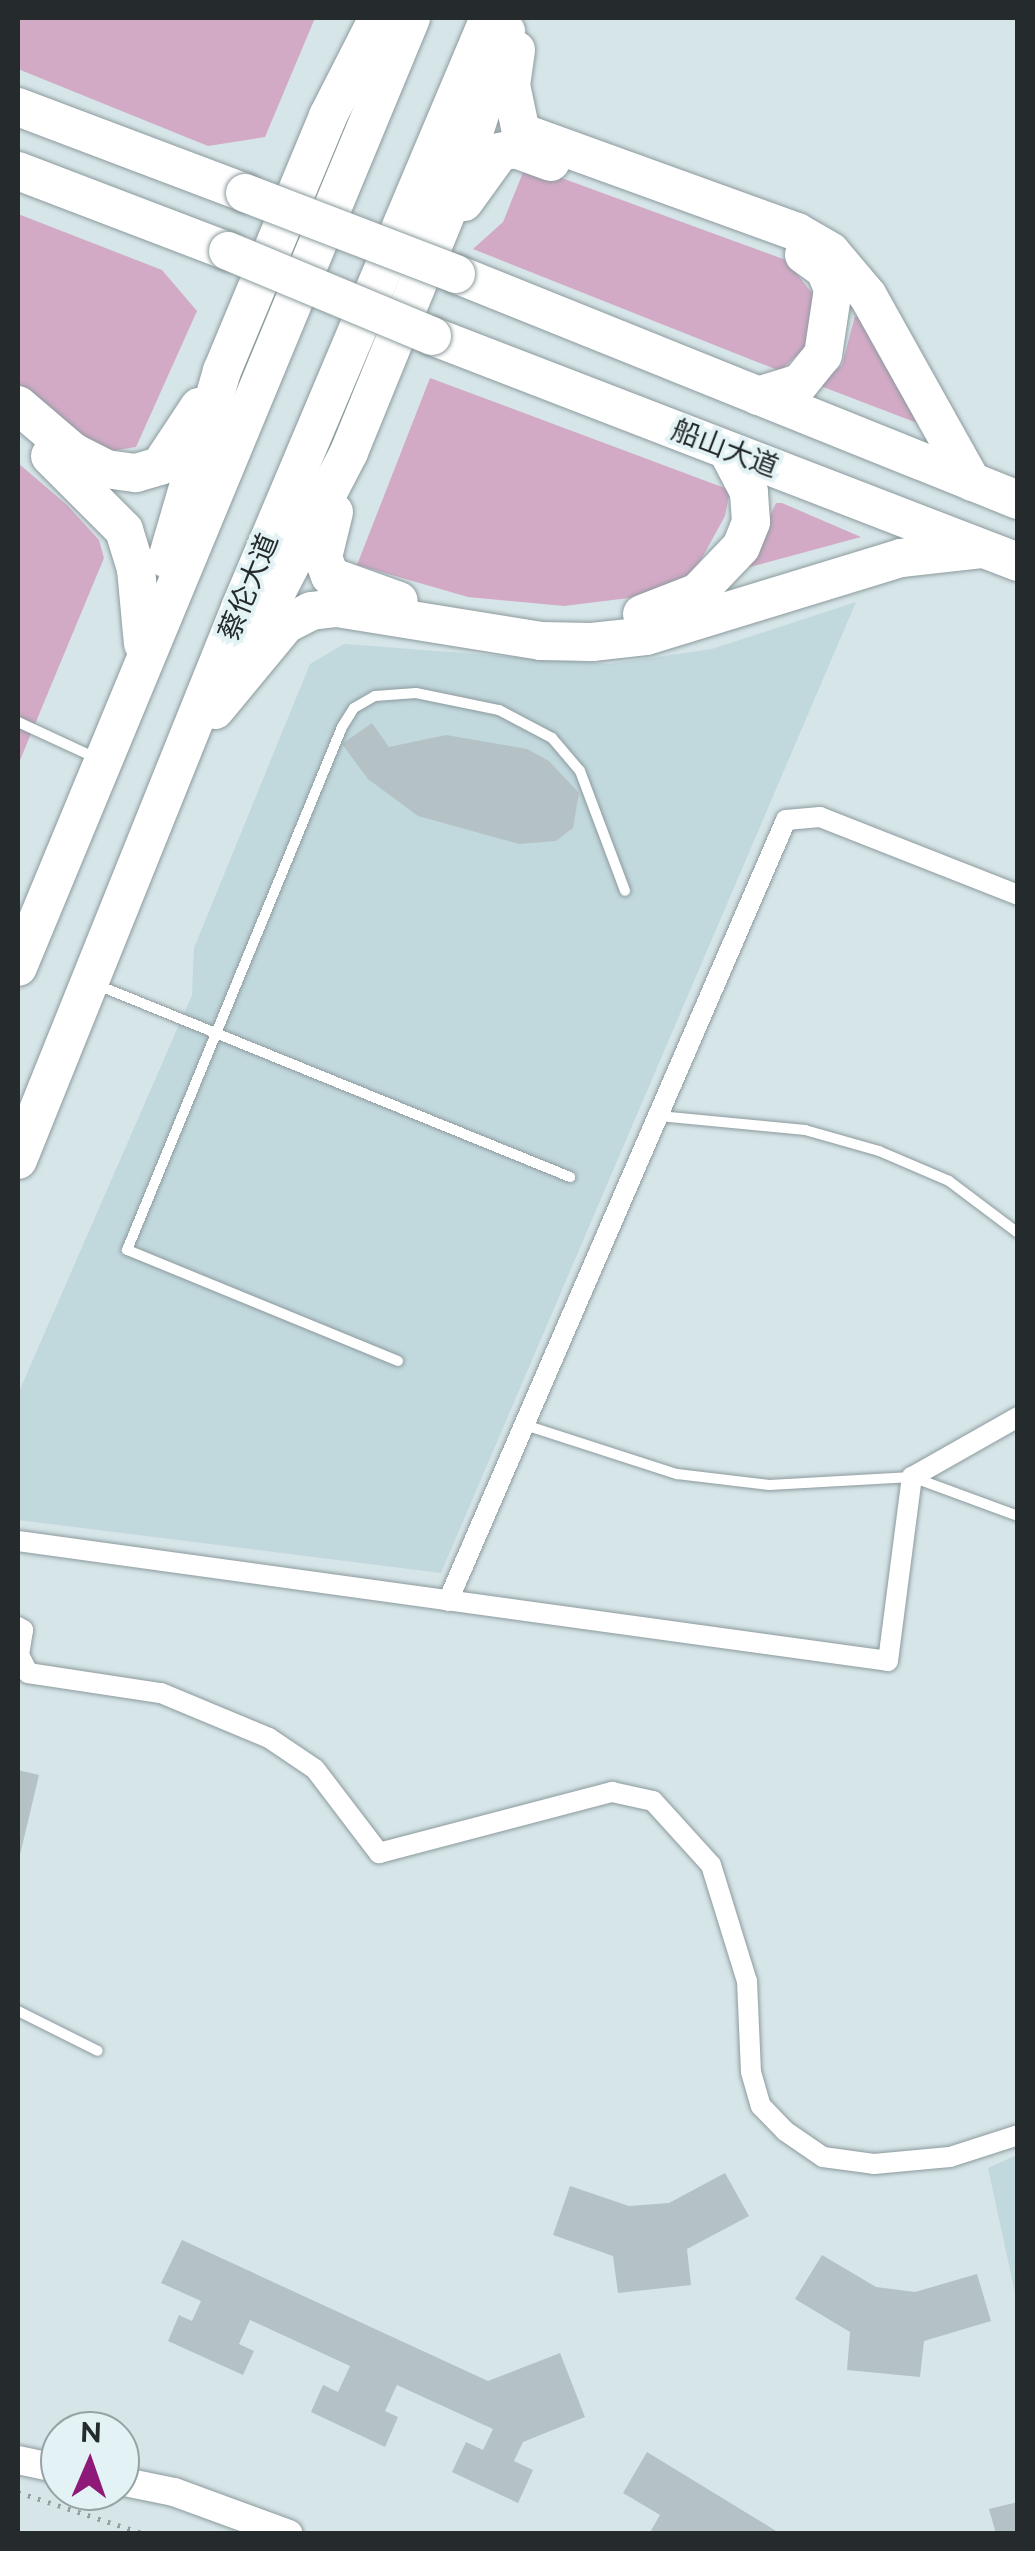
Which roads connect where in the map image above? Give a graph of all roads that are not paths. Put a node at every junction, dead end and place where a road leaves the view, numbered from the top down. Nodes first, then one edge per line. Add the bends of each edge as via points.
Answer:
1 (354, 18) edge
2 (378, 18) edge
3 (411, 18) edge
4 (489, 18) edge
5 (511, 18) edge
6 (521, 18) edge
7 (18, 107) edge
8 (328, 116) junction
9 (18, 171) edge
10 (445, 260) junction
11 (222, 372) junction
12 (758, 396) junction
13 (18, 405) edge
14 (18, 428) edge
15 (727, 450) junction
16 (350, 452) junction
17 (972, 482) junction
18 (1018, 500) edge
19 (982, 549) junction
20 (1018, 562) edge
21 (143, 644) junction
22 (215, 710) junction
23 (18, 722) edge
24 (111, 746) junction
25 (148, 836) junction
26 (625, 890) dead end
27 (1018, 895) edge
28 (18, 967) edge
29 (89, 982) junction
30 (216, 1033) junction
31 (658, 1116) junction
32 (18, 1160) edge
33 (570, 1177) dead end
34 (1018, 1233) edge
35 (398, 1361) dead end
36 (1018, 1417) edge
37 (524, 1425) junction
38 (912, 1478) junction
39 (1018, 1516) edge
40 (18, 1541) edge
41 (448, 1601) junction
42 (18, 1627) edge
43 (18, 2011) edge
44 (98, 2050) dead end
45 (1018, 2135) edge
46 (140, 2485) edge
47 (140, 2499) edge
48 (253, 2534) edge
49 (289, 2534) edge

1 - 8 highway
2 - 8 highway
3 - 24 highway
4 - 25 highway, 蔡伦大道
5 - 10 highway
6 - 17 highway via 511,85 521,132 797,232 831,252 868,296
7 - 10 highway, bridge
8 - 11 highway
9 - 15 highway, 船山大道, bridge
10 - 12 highway
10 - 12 highway via 500,152 515,149 807,256 825,270 833,289 823,355 800,383
10 - 16 highway
11 - 13 highway via 160,466 136,474 73,452
11 - 21 highway
12 - 17 highway
14 - 21 highway via 97,496 124,530 136,569
15 - 16 highway via 749,492 751,522 726,568 660,610 537,623 404,602 330,576 323,557
15 - 19 highway, 船山大道
16 - 22 highway
17 - 18 highway
19 - 20 highway, 船山大道
19 - 22 highway via 900,558 646,636 592,642 541,641 337,608 311,611 286,624
21 - 24 highway
22 - 25 highway
23 - 24 lane
24 - 28 highway
25 - 29 highway, 蔡伦大道
26 - 30 lane via 580,771 552,738 499,710 416,693 375,696 354,708 342,727
27 - 31 street via 820,817 786,820
29 - 30 lane
29 - 32 highway, 蔡伦大道
30 - 33 lane
30 - 35 lane via 127,1250
31 - 34 lane via 788,1127 879,1150 948,1181
31 - 37 street
36 - 38 street
37 - 38 lane via 678,1474 769,1485
37 - 41 street
38 - 39 lane
38 - 41 street via 888,1661
40 - 41 street
42 - 45 street via 19,1655 28,1672 161,1693 269,1738 314,1769 380,1853 612,1792 653,1802 710,1866 746,1981 761,2106 785,2131 823,2158 874,2164 950,2157
43 - 44 lane
46 - 49 street
47 - 48 street

